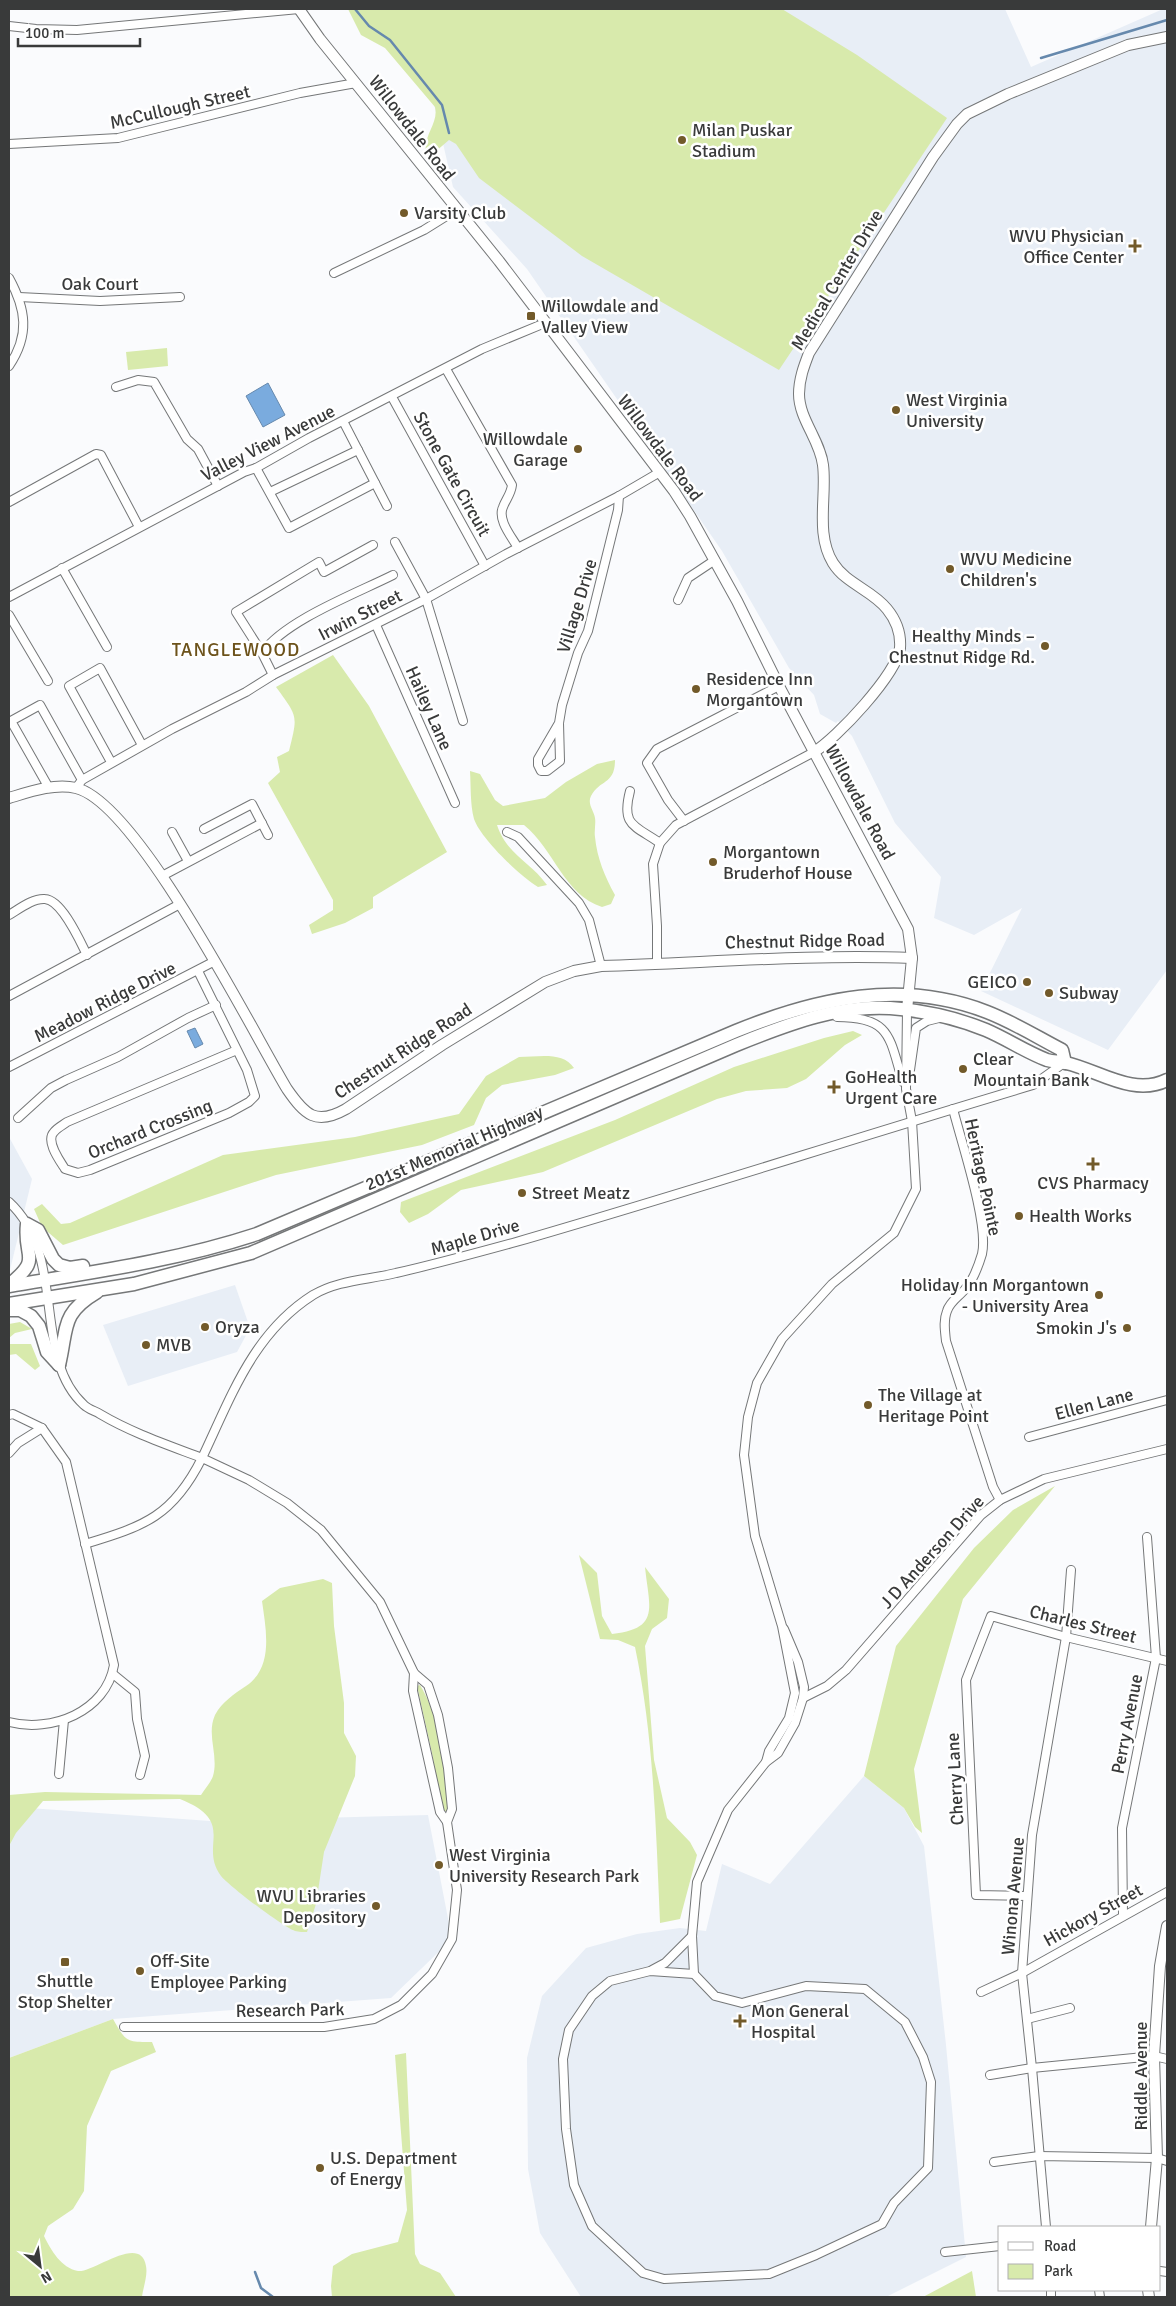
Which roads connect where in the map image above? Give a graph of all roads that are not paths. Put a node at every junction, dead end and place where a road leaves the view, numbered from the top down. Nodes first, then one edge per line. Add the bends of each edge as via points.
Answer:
1 (299, 9) edge
2 (9, 26) edge
3 (1167, 37) edge
4 (356, 83) junction
5 (9, 144) edge
6 (456, 210) junction
7 (334, 274) dead end
8 (9, 278) edge
9 (19, 297) junction
10 (180, 298) dead end
11 (546, 323) junction
12 (9, 366) edge
13 (446, 368) junction
14 (116, 387) dead end
15 (392, 397) junction
16 (343, 421) junction
17 (358, 450) junction
18 (256, 468) junction
19 (660, 472) junction
20 (375, 483) junction
21 (218, 486) junction
22 (270, 492) junction
23 (619, 496) junction
24 (9, 502) edge
25 (387, 506) dead end
26 (139, 528) junction
27 (395, 542) dead end
28 (373, 545) dead end
29 (518, 548) junction
30 (715, 560) junction
31 (485, 566) junction
32 (62, 568) junction
33 (393, 575) dead end
34 (9, 597) edge
35 (426, 599) junction
36 (678, 600) dead end
37 (9, 616) edge
38 (376, 625) junction
39 (107, 648) dead end
40 (262, 653) junction
41 (274, 675) junction
42 (48, 681) dead end
43 (779, 686) junction
44 (463, 721) dead end
45 (559, 723) junction
46 (142, 745) junction
47 (814, 752) junction
48 (111, 762) junction
49 (79, 784) junction
50 (49, 788) junction
51 (630, 791) dead end
52 (9, 798) edge
53 (455, 803) dead end
54 (684, 821) junction
55 (262, 823) junction
56 (204, 829) dead end
57 (172, 832) dead end
58 (507, 832) dead end
59 (268, 835) dead end
60 (660, 843) junction
61 (188, 861) junction
62 (162, 876) junction
63 (180, 904) junction
64 (9, 915) edge
65 (87, 955) junction
66 (912, 958) junction
67 (213, 962) junction
68 (656, 963) junction
69 (601, 966) junction
70 (198, 971) junction
71 (909, 995) junction
72 (9, 996) edge
73 (216, 1005) junction
74 (907, 1010) junction
75 (813, 1017) junction
76 (946, 1018) junction
77 (237, 1050) junction
78 (1065, 1062) junction
79 (9, 1067) edge
80 (1166, 1084) edge
81 (906, 1089) junction
82 (953, 1109) junction
83 (18, 1118) dead end
84 (912, 1121) junction
85 (9, 1202) edge
86 (27, 1224) junction
87 (160, 1261) junction
88 (45, 1280) junction
89 (9, 1285) edge
90 (103, 1289) junction
91 (48, 1298) junction
92 (9, 1304) edge
93 (9, 1310) edge
94 (59, 1366) junction
95 (1167, 1400) edge
96 (9, 1415) edge
97 (42, 1428) junction
98 (1029, 1437) dead end
99 (1167, 1449) edge
100 (9, 1453) edge
101 (202, 1458) junction
102 (1000, 1500) junction
103 (1146, 1537) dead end
104 (85, 1544) junction
105 (1071, 1570) dead end
106 (991, 1616) joint
107 (782, 1626) junction
108 (1066, 1637) junction
109 (1156, 1658) junction
110 (1167, 1661) edge
111 (414, 1673) junction
112 (113, 1674) junction
113 (827, 1686) junction
114 (804, 1687) junction
115 (794, 1693) junction
116 (803, 1698) junction
117 (64, 1720) junction
118 (9, 1722) edge
119 (766, 1762) junction
120 (59, 1774) dead end
121 (140, 1775) dead end
122 (447, 1822) junction
123 (1167, 1892) edge
124 (1026, 1896) junction
125 (1123, 1915) junction
126 (1167, 1926) edge
127 (692, 1936) junction
128 (1164, 1966) edge
129 (650, 1971) junction
130 (1022, 1973) junction
131 (694, 1974) junction
132 (981, 1992) dead end
133 (1070, 2008) dead end
134 (1027, 2019) junction
135 (124, 2027) dead end
136 (1154, 2056) junction
137 (1167, 2059) edge
138 (1032, 2068) junction
139 (990, 2075) dead end
140 (1039, 2156) junction
141 (1162, 2160) edge
142 (994, 2162) dead end
143 (1046, 2226) edge
144 (1150, 2226) edge
145 (998, 2246) edge
146 (946, 2252) dead end

1 - 2 street via 77,30
1 - 4 street, Willowdale Road
3 - 47 street, Medical Center Drive via 1128,45 967,114 933,157 809,353 799,395 822,459 827,551 841,574 888,610 899,631 900,649 889,673 868,699 829,743
4 - 5 street, McCullough Street via 118,138
4 - 6 street, Willowdale Road
6 - 7 street via 424,230
6 - 11 street, Willowdale Road
8 - 9 street
9 - 10 street, Oak Court via 100,302
9 - 12 street via 24,314 21,337
11 - 13 street, Valley View Avenue via 482,349
11 - 19 street, Willowdale Road
13 - 15 street, Valley View Avenue
13 - 29 street via 512,485 501,510 502,519
14 - 21 street via 138,380 154,382
15 - 16 street, Valley View Avenue
15 - 31 street, Stone Gate Circuit
16 - 17 street
16 - 18 street, Valley View Avenue
17 - 20 street
17 - 22 street
18 - 21 street, Valley View Avenue
18 - 22 street
19 - 23 street, Irwin Street
19 - 30 street, Willowdale Road
20 - 22 street via 289,528
20 - 25 street
21 - 26 street, Valley View Avenue
23 - 29 street, Irwin Street
23 - 45 street, Village Drive via 595,607 570,676
24 - 26 street via 96,454 102,455
26 - 32 street, Valley View Avenue
27 - 35 street
28 - 40 street via 324,572 319,562 236,612
29 - 31 street, Irwin Street
30 - 36 street via 688,578
30 - 43 street, Willowdale Road
31 - 35 street, Irwin Street
32 - 34 street, Valley View Avenue
32 - 39 street
33 - 40 street via 292,625 270,642
35 - 38 street, Irwin Street
35 - 44 street
37 - 42 street
38 - 41 street, Irwin Street
38 - 53 street, Hailey Lane
40 - 41 street
41 - 46 street, Irwin Street
43 - 47 street, Willowdale Road
43 - 54 street via 657,749 647,763
45 - 45 street, Village Drive via 560,761 548,771 541,771 538,759
46 - 48 street, Irwin Street
46 - 48 street via 100,668 69,686
47 - 54 street
47 - 66 street, Willowdale Road via 908,929
48 - 49 street, Irwin Street
49 - 50 street, Chestnut Ridge Road
49 - 50 street via 40,705 11,722
49 - 62 street, Chestnut Ridge Road via 106,805
50 - 52 street, Chestnut Ridge Road
51 - 60 street via 626,816 633,825
54 - 60 street
55 - 56 street via 252,804
55 - 59 street
55 - 61 street
57 - 61 street
58 - 69 street via 518,837 578,902 590,920
60 - 68 street via 653,864
61 - 62 street
62 - 63 street, Chestnut Ridge Road
63 - 65 street
63 - 67 street, Chestnut Ridge Road
64 - 65 street via 36,901 51,900 63,913
65 - 72 street
66 - 68 street, Chestnut Ridge Road via 842,956
66 - 71 street
67 - 69 street, Chestnut Ridge Road via 295,1101 318,1118 346,1109 545,982 574,971
67 - 70 street, Meadow Ridge Drive
68 - 69 street, Chestnut Ridge Road
70 - 73 street, Orchard Crossing
70 - 79 street, Meadow Ridge Drive
71 - 74 street
71 - 78 main road via 956,1002 988,1012 1062,1050
71 - 87 main road, 201st Memorial Highway via 825,1001 776,1015 257,1234
73 - 77 street, Orchard Crossing
73 - 83 street via 51,1088
74 - 75 main road, 201st Memorial Highway via 866,1008
74 - 76 main road
74 - 81 street
75 - 81 street via 856,1017 879,1025 889,1038
75 - 90 main road, 201st Memorial Highway via 736,1045 251,1254
76 - 78 main road via 985,1030 1049,1061
76 - 81 street via 926,1021 916,1028
77 - 77 street, Orchard Crossing via 254,1088 255,1096 249,1102 90,1170 78,1174 65,1169 52,1143 52,1135 67,1122
78 - 80 main road via 1127,1084
78 - 82 street, Maple Drive via 1033,1085
81 - 84 street
82 - 84 street, Maple Drive
82 - 102 street, Heritage Pointe via 983,1238 979,1264 968,1287 947,1310 944,1323 946,1341
84 - 101 street, Maple Drive via 679,1194 434,1265 348,1281 320,1292 274,1327 255,1350
84 - 107 street via 916,1189 894,1233 828,1289 782,1339 757,1383 748,1417 744,1455 755,1536
85 - 86 street
86 - 87 main road via 38,1230 59,1265 70,1268 135,1260
86 - 88 street via 38,1246
86 - 89 main road via 25,1240 29,1264
87 - 88 main road, 201st Memorial Highway
88 - 89 main road, 201st Memorial Highway
88 - 91 street
90 - 91 main road, 201st Memorial Highway
90 - 94 main road via 72,1311
91 - 92 main road, 201st Memorial Highway
91 - 94 street
93 - 94 main road via 20,1310 31,1316 39,1326 47,1352
94 - 101 street via 84,1405 114,1423
95 - 98 street, Ellen Lane
96 - 97 street
97 - 100 street via 18,1443
97 - 104 street via 66,1462
99 - 102 street, J D Anderson Drive via 1044,1479
101 - 104 street, Maple Drive via 182,1493 167,1508 126,1532
101 - 111 street via 249,1480 287,1503 321,1530 380,1602
102 - 113 street, J D Anderson Drive via 981,1514 846,1670
103 - 109 street, Perry Avenue
104 - 112 street via 100,1596 114,1664
105 - 108 street, Winona Avenue
106 - 108 street, Charles Street
106 - 124 street, Cherry Lane via 966,1680 976,1896
107 - 114 street via 798,1662
107 - 115 street
108 - 109 street, Charles Street
108 - 124 street, Winona Avenue via 1032,1835
109 - 110 street, Charles Street
109 - 125 street, Perry Avenue via 1122,1828
111 - 122 street, Research Park via 413,1691 440,1812
111 - 122 street, Research Park via 428,1685 438,1715 450,1785 452,1809
112 - 117 street via 100,1697 78,1715
112 - 121 street via 135,1692 145,1756
113 - 114 street
113 - 116 street, J D Anderson Drive
114 - 115 street
114 - 116 street
115 - 116 street
115 - 119 street via 789,1718
116 - 119 street via 796,1723 778,1753
117 - 118 street via 26,1726
117 - 120 street
119 - 127 street via 728,1810 697,1882
122 - 135 street, Research Park via 457,1890 452,1939 432,1974 401,2005 374,2019 324,2027
123 - 125 street, Hickory Street
124 - 130 street, Winona Avenue
125 - 130 street, Hickory Street
126 - 128 street, Riddle Avenue
127 - 129 street via 665,1963
127 - 131 street
128 - 136 street, Riddle Avenue
129 - 131 street
129 - 131 street via 610,1980 592,1996 569,2030 563,2059 566,2129 574,2185 592,2226 643,2273 664,2279 769,2274 882,2224 894,2203 928,2168 931,2082 923,2057 905,2022 865,1989 806,1986 742,2004 715,1996
130 - 132 street, Hickory Street
130 - 134 street, Winona Avenue
133 - 134 street
134 - 138 street, Winona Avenue
136 - 137 street
136 - 138 street
136 - 141 street, Riddle Avenue
138 - 139 street
138 - 140 street, Winona Avenue
140 - 141 street
140 - 142 street
140 - 143 street, Winona Avenue
141 - 144 street, Riddle Avenue
145 - 146 street

